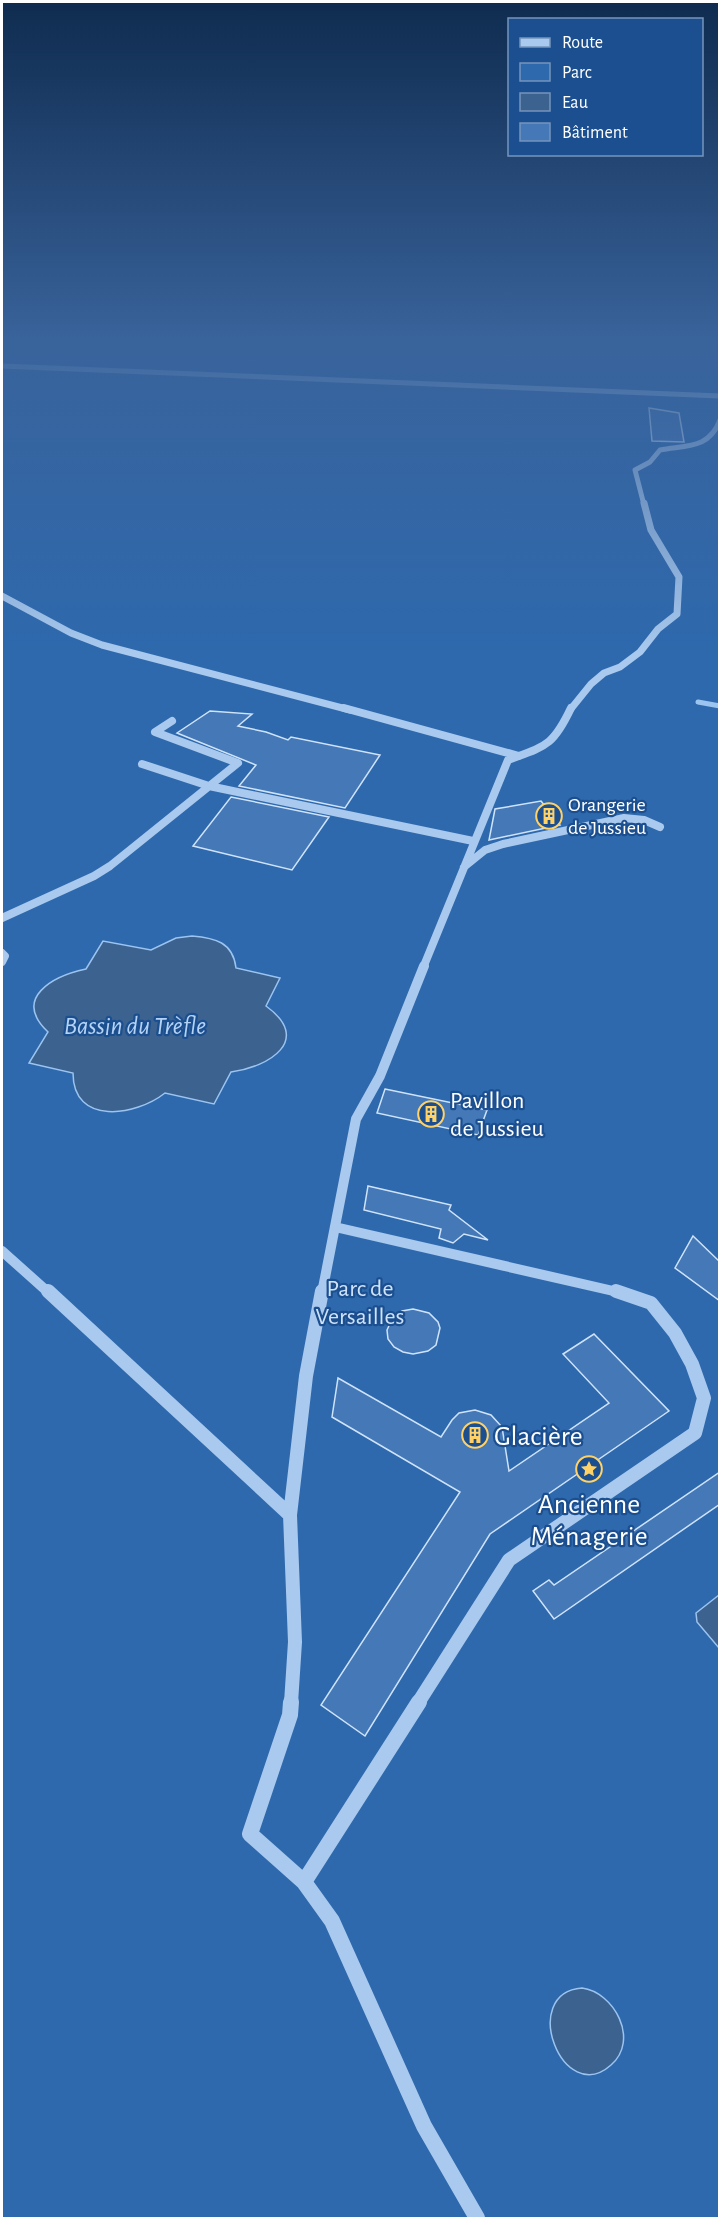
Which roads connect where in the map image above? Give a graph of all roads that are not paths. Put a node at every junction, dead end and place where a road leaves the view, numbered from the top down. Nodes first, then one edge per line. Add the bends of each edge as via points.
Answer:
1 (685, 446) edge
2 (2, 596) edge
3 (172, 721) dead end
4 (519, 756) junction
5 (142, 764) dead end
6 (209, 786) junction
7 (660, 827) dead end
8 (474, 841) junction
9 (462, 869) junction
10 (2, 918) edge
11 (2, 953) edge
12 (2, 962) edge
13 (335, 1227) junction
14 (2, 1251) edge
15 (290, 1515) junction
16 (304, 1882) junction
17 (477, 2218) edge

1 - 4 lane via 660,450 650,462 635,470 651,530 679,577 677,614 639,652 591,684 571,708 560,731 544,747
2 - 4 lane via 102,645
3 - 6 lane via 155,732 238,763
4 - 8 lane via 507,760
5 - 6 lane
6 - 8 lane
6 - 10 lane via 104,870
7 - 9 lane via 624,818 514,841 485,850
8 - 9 lane
9 - 13 lane via 380,1076 356,1119
11 - 12 lane
13 - 15 lane via 306,1376
13 - 16 lane via 627,1294 651,1303 675,1333 704,1398 695,1432 509,1560
14 - 15 lane
15 - 16 lane via 295,1642 290,1715 250,1834
16 - 17 lane via 332,1921 424,2126

